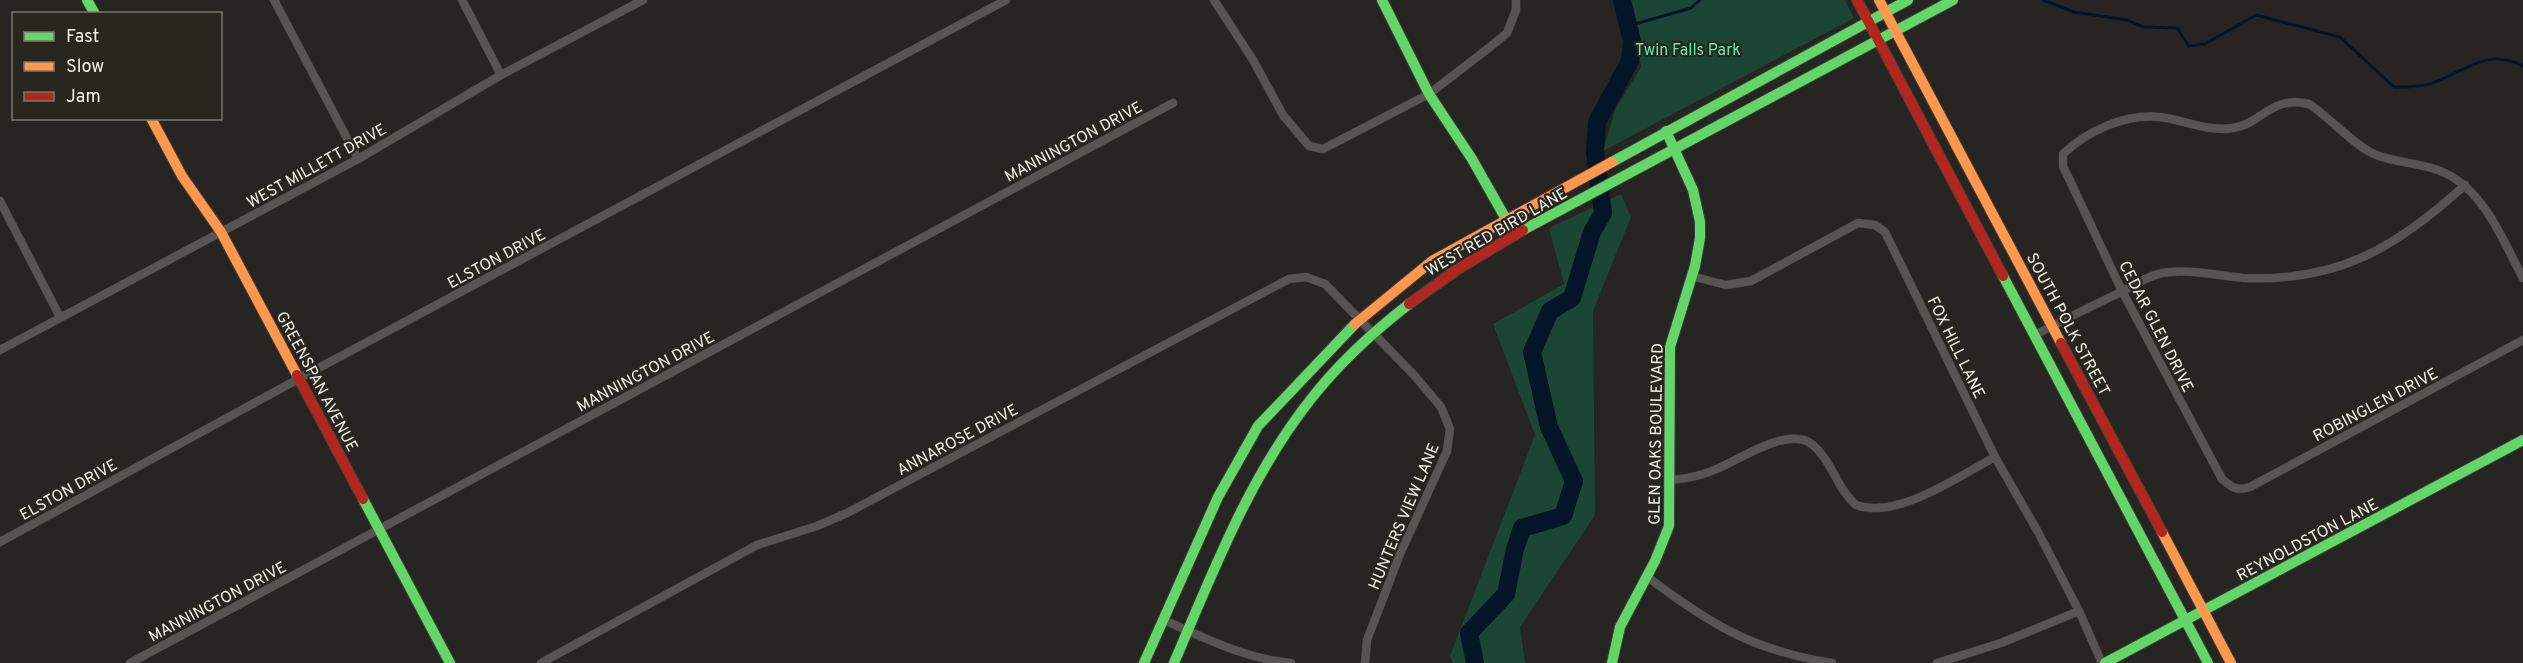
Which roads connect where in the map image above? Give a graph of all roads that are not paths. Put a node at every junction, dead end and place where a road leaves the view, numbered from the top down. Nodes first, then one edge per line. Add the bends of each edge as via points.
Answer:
1 (274, 0) edge
2 (462, 0) edge
3 (643, 0) edge
4 (1006, 0) edge
5 (1214, 0) edge
6 (1382, 0) edge
7 (1516, 0) edge
8 (1857, 0) edge
9 (1879, 0) edge
10 (1908, 0) edge
11 (1953, 0) edge
12 (1885, 12) junction
13 (1869, 21) junction
14 (1896, 31) junction
15 (1878, 41) junction
16 (501, 75) junction
17 (1429, 94) junction
18 (1173, 103) dead end
19 (153, 120) edge
20 (1666, 131) junction
21 (1674, 148) junction
22 (358, 159) junction
23 (2465, 185) junction
24 (0, 201) edge
25 (1506, 219) junction
26 (221, 232) junction
27 (1515, 235) junction
28 (1691, 276) junction
29 (2523, 278) edge
30 (2122, 291) junction
31 (60, 317) junction
32 (1360, 318) junction
33 (2053, 326) junction
34 (1372, 332) junction
35 (2035, 335) junction
36 (2523, 340) edge
37 (0, 350) edge
38 (300, 378) junction
39 (2523, 440) edge
40 (1995, 458) junction
41 (1670, 480) junction
42 (2240, 490) joint
43 (379, 528) junction
44 (0, 542) edge
45 (1647, 576) junction
46 (2079, 611) junction
47 (2204, 612) junction
48 (1164, 620) junction
49 (2186, 621) junction
50 (1188, 630) junction
51 (130, 663) edge
52 (450, 663) edge
53 (542, 663) edge
54 (1144, 663) edge
55 (1174, 663) edge
56 (1291, 663) edge
57 (1365, 663) edge
58 (1612, 663) edge
59 (1832, 663) edge
60 (1937, 663) edge
61 (2103, 663) edge
62 (2208, 663) edge
63 (2230, 663) edge

1 - 22 street
2 - 16 street
3 - 16 street, WEST MILLETT DRIVE
4 - 38 street, ELSTON DRIVE
5 - 17 street via 1253,60 1282,116 1309,146 1323,149
6 - 17 main road
7 - 17 street via 1507,33
8 - 13 main road
9 - 12 main road, SOUTH POLK STREET
10 - 12 main road, WEST RED BIRD LANE
11 - 14 main road, WEST RED BIRD LANE
12 - 13 main road, WEST RED BIRD LANE
12 - 14 main road, SOUTH POLK STREET
13 - 15 main road
13 - 20 main road, WEST RED BIRD LANE
14 - 15 main road, WEST RED BIRD LANE
14 - 33 main road, SOUTH POLK STREET
15 - 21 main road, WEST RED BIRD LANE
15 - 35 main road
16 - 22 street, WEST MILLETT DRIVE
17 - 25 main road
18 - 43 street, MANNINGTON DRIVE
19 - 26 main road, GREENSPAN AVENUE via 182,176
20 - 21 main road, GLEN OAKS BOULEVARD
20 - 25 main road, WEST RED BIRD LANE
21 - 27 main road, WEST RED BIRD LANE
21 - 28 main road, GLEN OAKS BOULEVARD via 1693,192 1698,215 1699,248
22 - 26 street, WEST MILLETT DRIVE
23 - 29 street via 2491,220
23 - 30 street via 2404,236 2334,269 2284,278 2163,273
23 - 30 street, CEDAR GLEN DRIVE via 2427,166 2373,154 2319,110 2299,101 2270,108 2246,124 2227,129 2158,117 2138,117 2104,127 2063,154 2063,166
24 - 31 street
25 - 27 main road
25 - 32 main road, WEST RED BIRD LANE via 1432,261
26 - 31 street, WEST MILLETT DRIVE
26 - 38 main road, GREENSPAN AVENUE
27 - 34 main road, WEST RED BIRD LANE via 1438,280
28 - 40 street, FOX HILL LANE via 1726,285 1751,281 1850,226 1875,225 1892,244
28 - 41 main road, GLEN OAKS BOULEVARD via 1670,346
30 - 33 street
30 - 42 street, CEDAR GLEN DRIVE via 2222,479
31 - 37 street, WEST MILLETT DRIVE
32 - 34 street, ANNAROSE DRIVE
32 - 48 main road, WEST RED BIRD LANE via 1258,426 1218,497
32 - 53 street, ANNAROSE DRIVE via 1316,279 1289,279 847,513 757,545
33 - 35 street
33 - 47 main road, SOUTH POLK STREET
34 - 50 main road, WEST RED BIRD LANE via 1323,385 1252,486
34 - 57 street, HUNTERS VIEW LANE via 1441,406 1450,434 1447,451 1400,554 1367,640
35 - 49 main road
36 - 42 street, ROBINGLEN DRIVE
38 - 43 main road, GREENSPAN AVENUE
38 - 44 street, ELSTON DRIVE
39 - 47 main road, REYNOLDSTON LANE
40 - 41 street via 1900,505 1881,509 1856,505 1817,449 1796,438 1765,446 1708,472
40 - 46 street, FOX HILL LANE
41 - 45 main road, GLEN OAKS BOULEVARD via 1669,526 1660,554
43 - 51 street, MANNINGTON DRIVE
43 - 52 main road, GREENSPAN AVENUE
45 - 58 main road, GLEN OAKS BOULEVARD via 1618,630
45 - 59 street via 1730,633 1773,650
46 - 60 street via 2001,643
46 - 61 street, FOX HILL LANE
47 - 49 main road, REYNOLDSTON LANE
47 - 63 main road, SOUTH POLK STREET
48 - 50 street
48 - 54 main road, WEST RED BIRD LANE
49 - 61 main road, REYNOLDSTON LANE
49 - 62 main road
50 - 55 main road, WEST RED BIRD LANE
50 - 56 street via 1240,652

